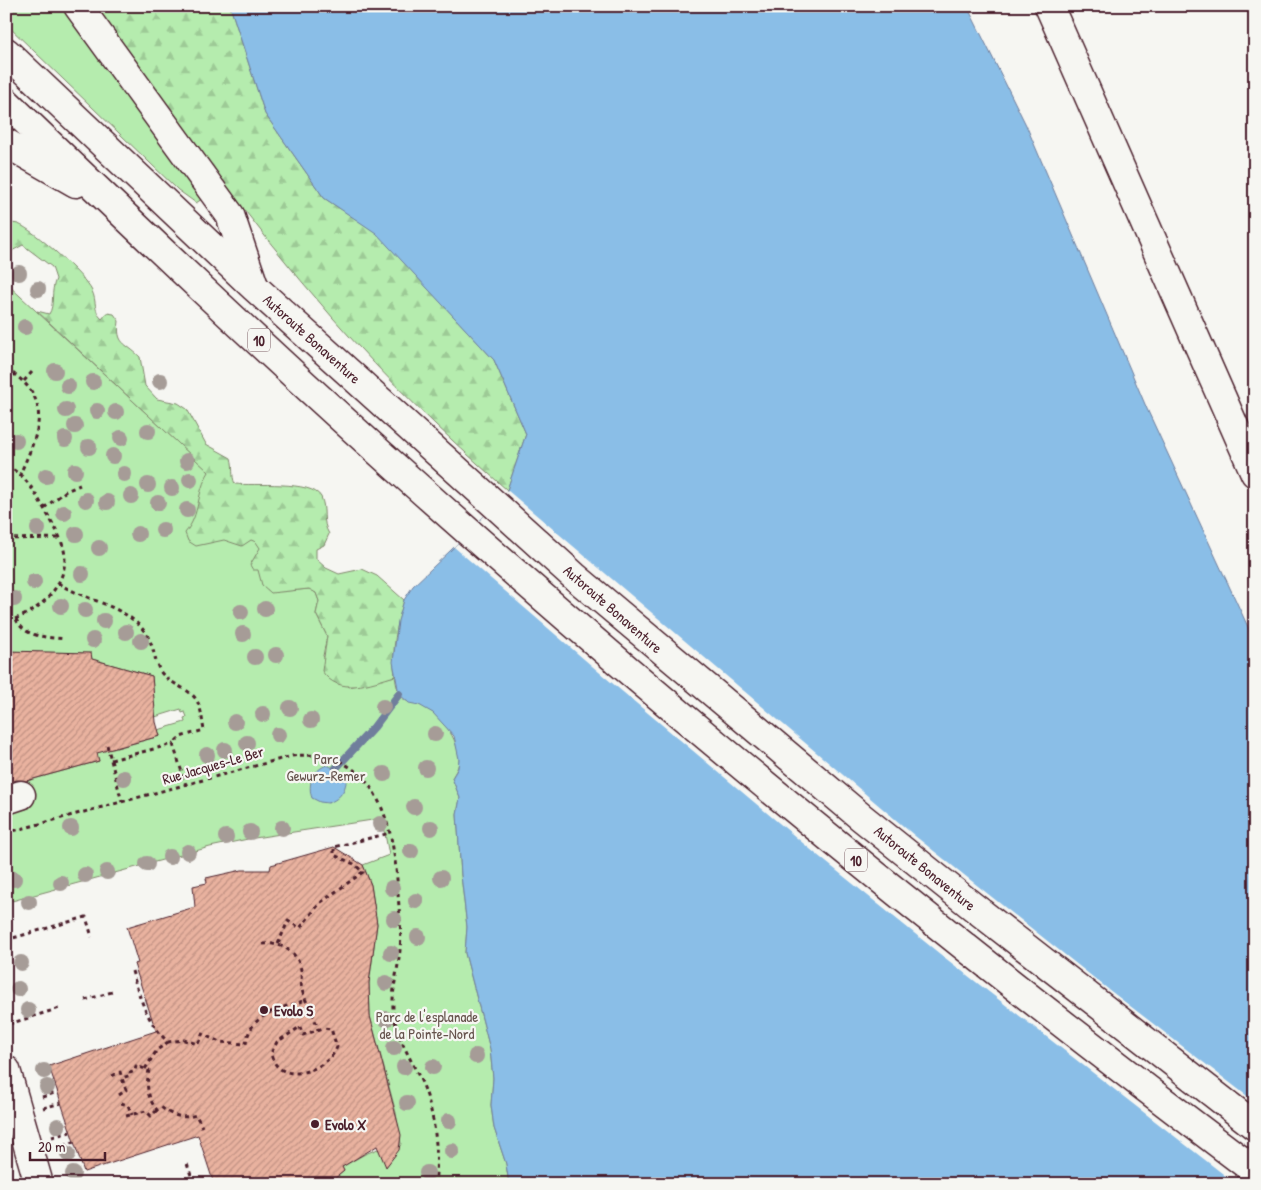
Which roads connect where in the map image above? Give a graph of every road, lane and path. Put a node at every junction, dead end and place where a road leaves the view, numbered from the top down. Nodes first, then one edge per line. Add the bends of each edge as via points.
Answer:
1 (78, 6) edge
2 (1049, 6) edge
3 (6, 52) edge
4 (6, 102) edge
5 (6, 143) edge
6 (112, 204) junction
7 (254, 287) junction
8 (6, 369) edge
9 (32, 372) dead end
10 (24, 382) junction
11 (6, 466) edge
12 (1255, 473) edge
13 (20, 474) junction
14 (80, 485) dead end
15 (44, 508) junction
16 (59, 538) junction
17 (6, 539) edge
18 (58, 583) junction
19 (16, 619) junction
20 (6, 621) edge
21 (65, 639) dead end
22 (173, 744) junction
23 (107, 745) dead end
24 (111, 760) junction
25 (186, 785) junction
26 (122, 802) junction
27 (6, 833) edge
28 (390, 833) junction
29 (92, 937) dead end
30 (6, 940) edge
31 (263, 944) dead end
32 (278, 944) junction
33 (132, 971) dead end
34 (140, 983) dead end
35 (136, 984) junction
36 (112, 992) dead end
37 (85, 1000) dead end
38 (306, 1000) junction
39 (60, 1008) dead end
40 (10, 1024) dead end
41 (318, 1030) junction
42 (168, 1042) junction
43 (145, 1069) junction
44 (6, 1070) edge
45 (112, 1076) dead end
46 (122, 1078) junction
47 (58, 1092) dead end
48 (119, 1095) dead end
49 (39, 1098) dead end
50 (61, 1103) dead end
51 (122, 1103) dead end
52 (43, 1108) dead end
53 (157, 1110) junction
54 (132, 1115) junction
55 (126, 1116) dead end
56 (1255, 1126) edge
57 (202, 1127) dead end
58 (70, 1132) dead end
59 (51, 1138) dead end
60 (74, 1142) dead end
61 (54, 1148) dead end
62 (187, 1164) dead end
63 (1255, 1171) edge
64 (39, 1184) edge
65 (125, 1184) edge
66 (149, 1184) edge
67 (194, 1184) edge
68 (435, 1184) edge

1 - 7 main road via 230,215
2 - 12 main road
3 - 7 main road, Autoroute Bonaventure / 10
4 - 6 main road, 10
5 - 6 main road
6 - 63 main road, 10 via 470,533 649,688 830,839 1113,1064
7 - 56 main road, Autoroute Bonaventure / 10 via 494,506 658,648 861,817
8 - 10 path
9 - 10 path
10 - 13 path via 36,398 39,419
11 - 13 path
13 - 15 path
14 - 15 path
15 - 16 path
16 - 17 path
16 - 18 path via 65,559
18 - 19 path via 37,608
18 - 22 path via 138,624 153,645 160,670 198,702 204,730 180,737
19 - 20 path
19 - 21 path via 28,633
22 - 24 path
22 - 25 path
23 - 24 path
24 - 26 path
25 - 26 path, Rue Jacques-Le Ber
25 - 28 path, Rue Jacques-Le Ber via 292,756 313,755 332,759 370,784 381,804
26 - 27 path, Rue Jacques-Le Ber
28 - 32 path via 334,847 334,855 363,872 320,903 300,928 288,921
28 - 68 path, Rue Jacques-Le Ber via 396,859 400,929 394,1016 430,1107 436,1145
29 - 30 path via 86,917
31 - 32 path
32 - 38 path via 298,962
33 - 35 path
34 - 35 path
35 - 42 path via 143,1009 156,1031
36 - 37 path
38 - 41 path
38 - 42 path via 261,1016 249,1032 246,1044 220,1042 202,1034 198,1044 184,1040
39 - 40 path
41 - 41 path via 303,1035 300,1027 277,1042 271,1053 276,1065 295,1073 308,1071 330,1060 337,1047 334,1034 326,1028
42 - 43 path via 157,1050
43 - 46 path via 136,1066 131,1075
43 - 53 path via 149,1070 148,1092
44 - 64 main road
45 - 46 path via 120,1072
46 - 48 path via 126,1090
47 - 49 path
50 - 52 path
51 - 54 path via 128,1105
53 - 54 path via 151,1116 146,1111
53 - 57 path via 161,1107 187,1118 196,1115
54 - 55 path
58 - 59 path
60 - 61 path
62 - 67 path
65 - 66 path via 139,1179

